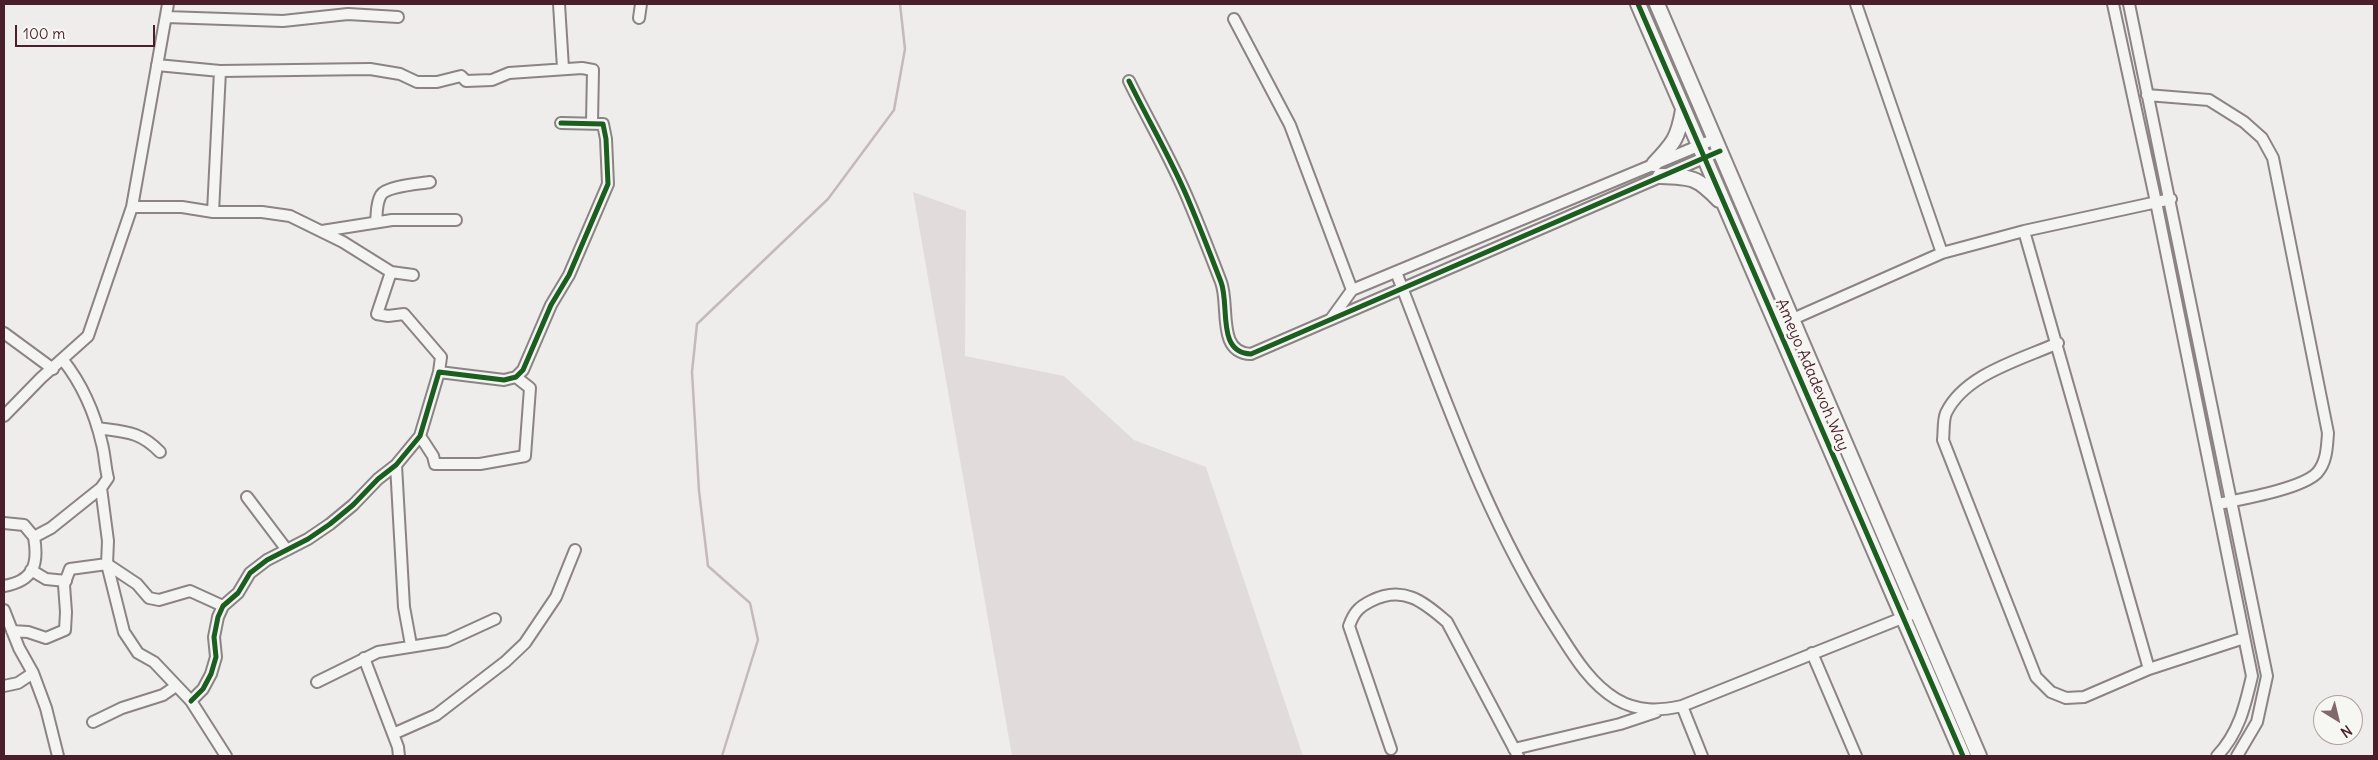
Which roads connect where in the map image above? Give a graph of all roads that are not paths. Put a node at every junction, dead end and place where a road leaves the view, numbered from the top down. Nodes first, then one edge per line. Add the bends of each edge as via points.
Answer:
1 (168, 4) edge
2 (559, 4) edge
3 (641, 4) edge
4 (1638, 4) edge
5 (1657, 4) edge
6 (1856, 4) edge
7 (2113, 4) edge
8 (2129, 4) edge
9 (398, 17) dead end
10 (166, 18) junction
11 (639, 18) dead end
12 (1234, 19) dead end
13 (157, 65) junction
14 (563, 68) junction
15 (220, 71) junction
16 (1129, 81) dead end
17 (2147, 95) junction
18 (1684, 109) junction
19 (592, 122) junction
20 (561, 123) dead end
21 (1717, 145) junction
22 (1702, 152) junction
23 (1657, 170) junction
24 (430, 182) dead end
25 (2171, 199) junction
26 (2156, 202) junction
27 (132, 207) junction
28 (1726, 207) junction
29 (212, 212) junction
30 (456, 220) dead end
31 (376, 222) junction
32 (322, 231) junction
33 (2024, 232) junction
34 (1942, 253) junction
35 (391, 272) junction
36 (1396, 272) junction
37 (413, 275) dead end
38 (1402, 287) junction
39 (1352, 290) junction
40 (1330, 320) junction
41 (1792, 320) junction
42 (1777, 326) junction
43 (4, 333) edge
44 (2058, 344) junction
45 (63, 360) junction
46 (53, 368) junction
47 (439, 372) junction
48 (516, 377) junction
49 (4, 416) edge
50 (98, 428) junction
51 (420, 436) junction
52 (160, 452) dead end
53 (396, 466) junction
54 (101, 488) junction
55 (247, 497) dead end
56 (2233, 501) junction
57 (2218, 504) junction
58 (4, 523) edge
59 (34, 537) junction
60 (287, 550) junction
61 (576, 550) dead end
62 (107, 564) junction
63 (31, 570) junction
64 (66, 581) junction
65 (4, 586) edge
66 (223, 606) junction
67 (4, 610) edge
68 (1917, 612) junction
69 (1903, 617) junction
70 (495, 619) dead end
71 (12, 631) junction
72 (2244, 638) junction
73 (411, 645) junction
74 (1812, 653) junction
75 (364, 658) junction
76 (2149, 669) junction
77 (33, 673) junction
78 (317, 682) dead end
79 (4, 686) edge
80 (176, 686) junction
81 (191, 701) junction
82 (1682, 706) junction
83 (1659, 711) junction
84 (93, 722) dead end
85 (393, 734) junction
86 (1391, 749) dead end
87 (1516, 753) edge
88 (58, 756) edge
89 (226, 756) edge
90 (398, 756) edge
91 (1702, 756) edge
92 (1856, 756) edge
93 (1963, 756) edge
94 (1979, 756) edge
95 (2217, 756) edge
96 (2237, 756) edge

1 - 10 street
2 - 14 street
3 - 11 street
4 - 18 street, Ameyo Adadevoh Way
5 - 21 street, Ameyo Adadevoh Way
6 - 34 street
7 - 26 street
8 - 17 street
9 - 10 street via 348,14 283,21
10 - 13 street
12 - 39 street via 1290,125
13 - 15 street
13 - 27 street
14 - 15 street via 509,73 492,80 466,81 461,76 437,82 417,82 400,74 370,69
14 - 19 street via 593,70
15 - 29 street
16 - 40 street via 1193,212 1225,294 1225,330 1234,350 1251,354
17 - 25 street
17 - 56 street via 2210,100 2262,138 2272,158 2328,433 2327,454 2318,472 2303,483
18 - 22 street, Ameyo Adadevoh Way
18 - 23 street via 1674,144
19 - 20 street
19 - 48 street via 603,124 608,184 569,276 551,305 523,370
21 - 22 street
21 - 41 street, Ameyo Adadevoh Way
22 - 23 street
22 - 28 street, Ameyo Adadevoh Way
23 - 28 street via 1689,177 1705,186
23 - 36 street
23 - 38 street
24 - 31 street via 389,189 381,195
25 - 26 street
25 - 56 street
26 - 33 street
26 - 57 street
27 - 29 street via 182,207
27 - 45 street via 88,336
28 - 42 street, Ameyo Adadevoh Way
29 - 32 street via 262,212 290,216
30 - 31 street
31 - 32 street
32 - 35 street
33 - 34 street
33 - 44 street
34 - 41 street
35 - 37 street
35 - 47 street via 377,314 404,314 441,358
36 - 38 street
36 - 39 street
38 - 40 street
38 - 83 street via 1484,496 1538,600 1589,676 1616,699 1635,708
39 - 40 street
41 - 42 street
41 - 68 street, Ameyo Adadevoh Way
42 - 69 street, Ameyo Adadevoh Way
43 - 46 street
44 - 76 street
44 - 76 street via 1975,380 1956,396 1945,415 1943,440 2036,677 2051,692 2066,698 2084,697
45 - 46 street
45 - 50 street via 73,373
46 - 49 street
47 - 48 street via 504,380
47 - 51 street
48 - 51 street via 530,388 525,456 480,464 434,464 433,456
50 - 52 street via 147,439
50 - 54 street via 108,478
51 - 53 street
53 - 60 street via 330,524
53 - 73 street via 404,607
54 - 59 street via 51,528
54 - 62 street via 108,541
55 - 60 street
56 - 57 street
56 - 96 street via 2267,676 2257,722
57 - 72 street
58 - 59 street via 24,525
59 - 63 street via 38,556
60 - 66 street via 250,573 238,594
61 - 85 street via 556,597 525,643 436,715
62 - 64 street via 70,569
62 - 66 street via 137,584 149,598 159,600 190,591
62 - 80 street via 119,616 131,645 144,658 154,662
63 - 64 street via 46,579
63 - 65 street via 23,581
64 - 71 street via 64,630 46,638
66 - 81 street via 214,637 216,657 211,674
67 - 71 street
68 - 69 street
68 - 94 street, Ameyo Adadevoh Way
69 - 74 street
69 - 93 street, Ameyo Adadevoh Way
70 - 73 street via 447,641
71 - 77 street
72 - 76 street
72 - 95 street via 2252,676 2243,716
73 - 75 street
74 - 82 street
74 - 92 street
75 - 78 street
75 - 85 street
77 - 79 street via 18,683
77 - 88 street
80 - 81 street
80 - 84 street via 163,695 122,708
81 - 89 street
82 - 83 street
82 - 91 street
83 - 87 street
85 - 90 street
86 - 87 street via 1349,626 1359,607 1385,594 1405,594 1430,607 1446,622

